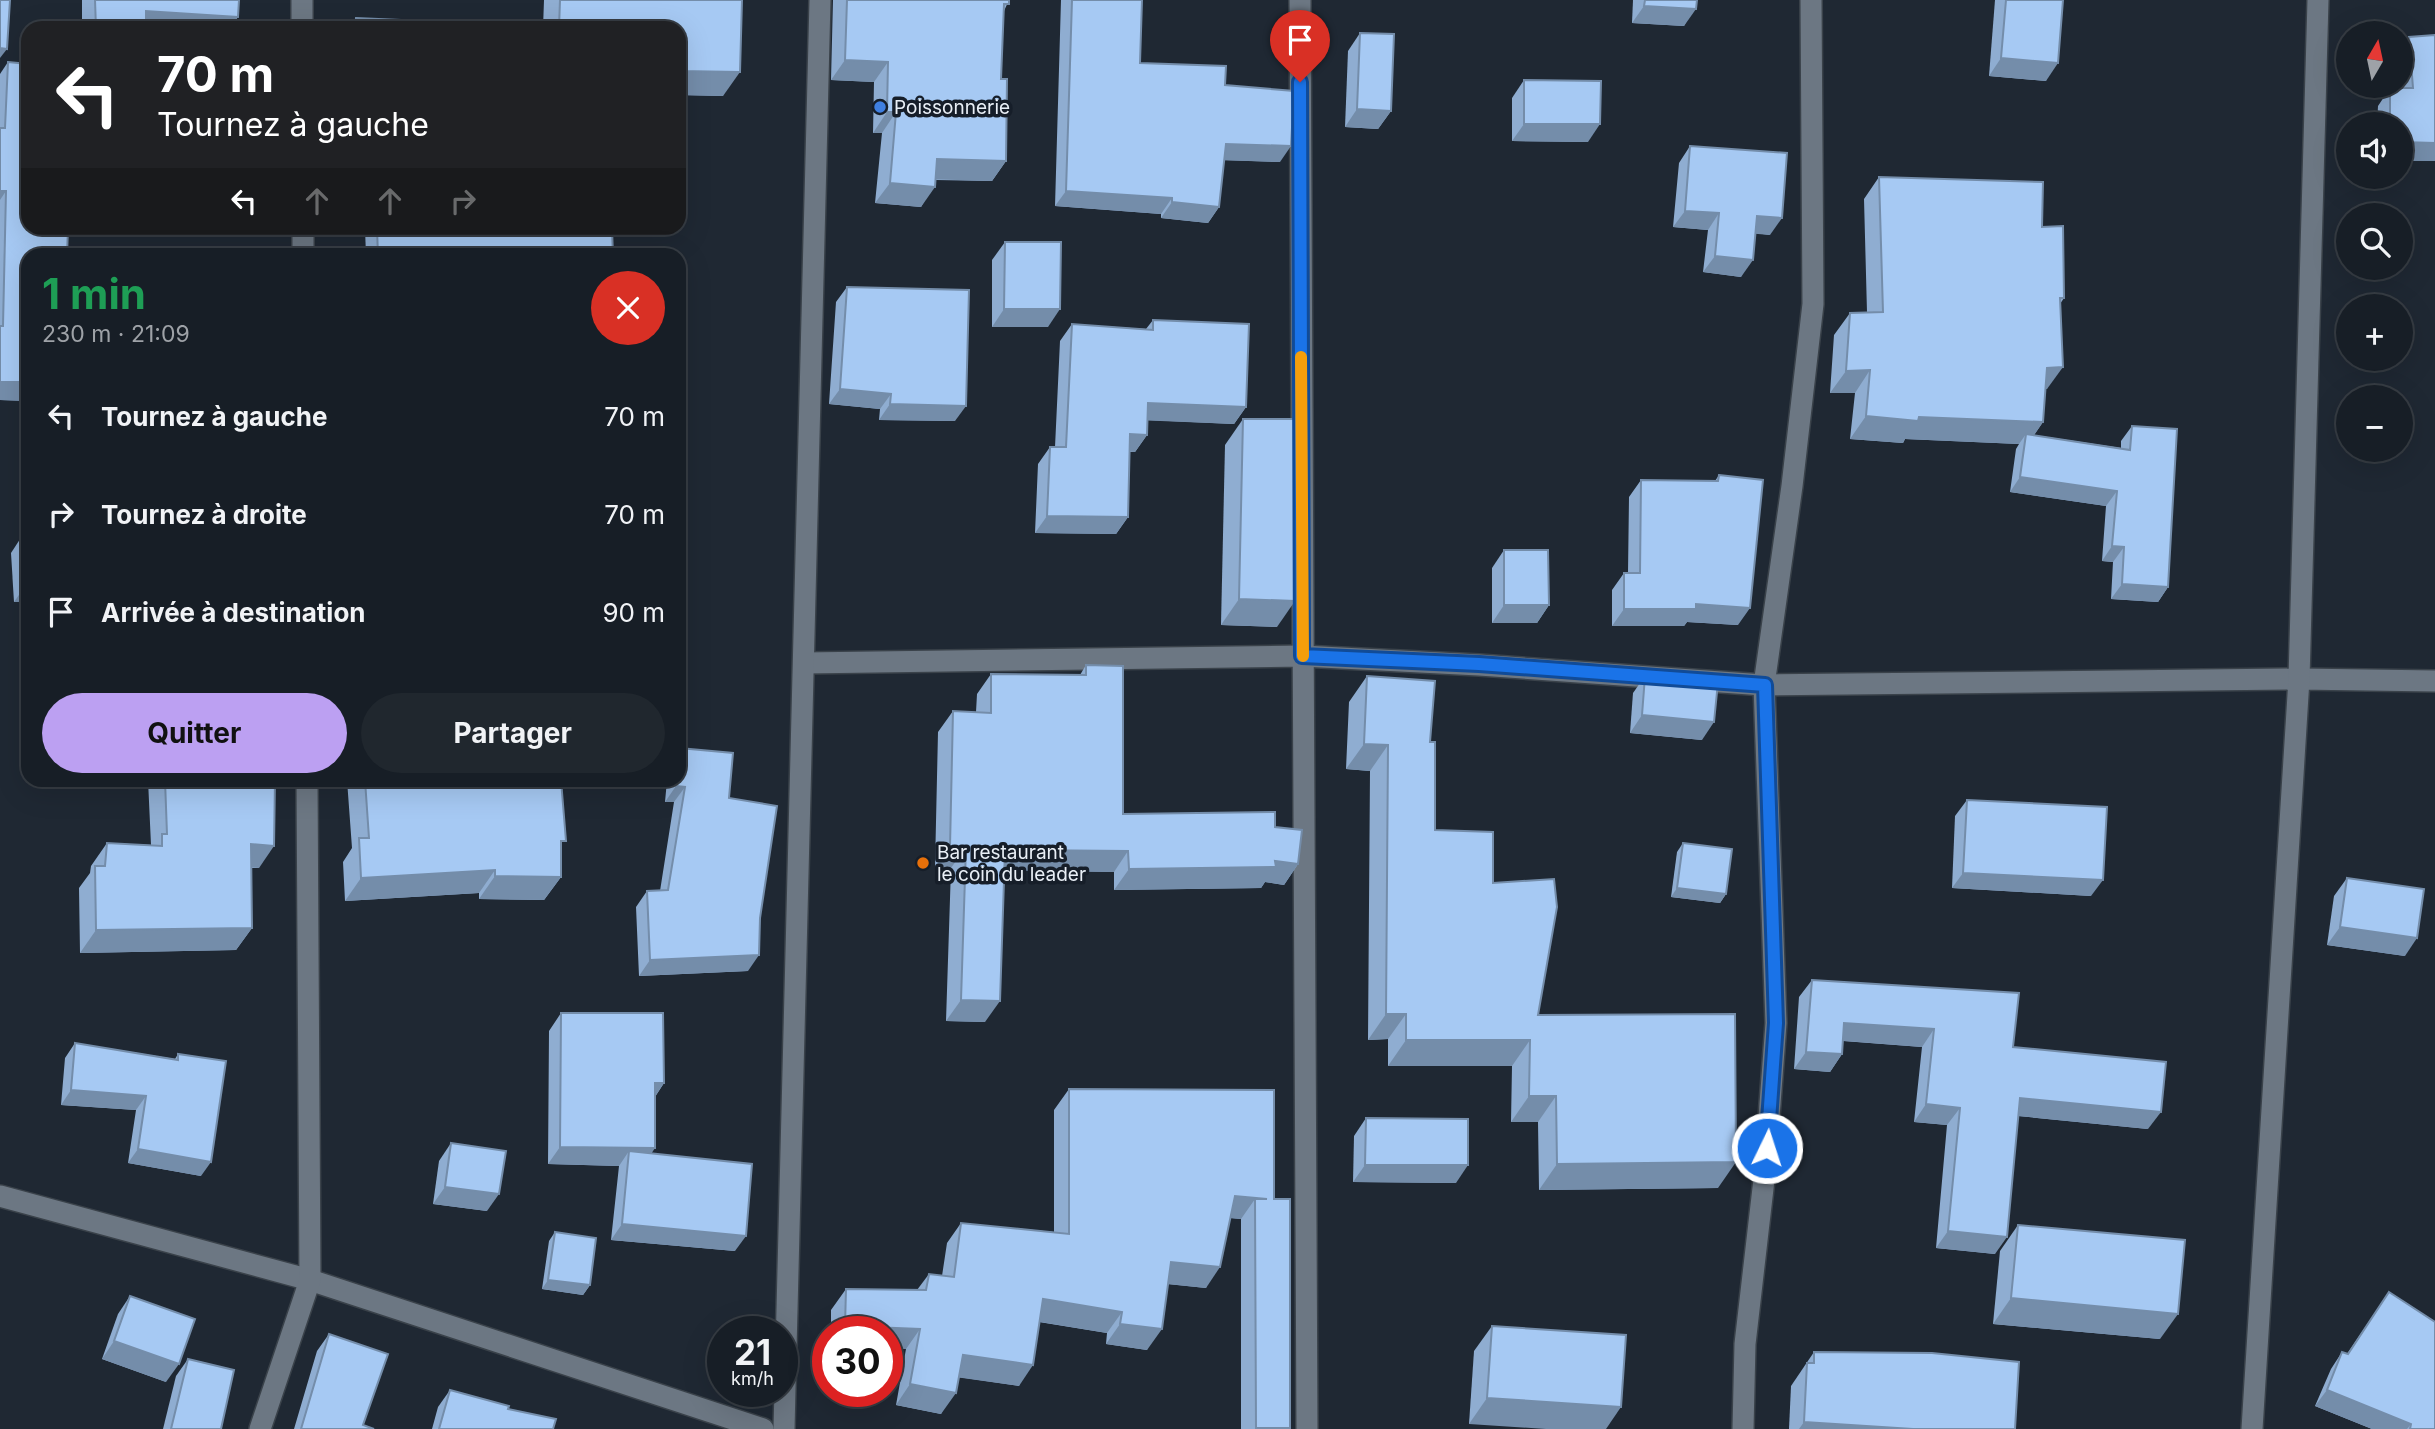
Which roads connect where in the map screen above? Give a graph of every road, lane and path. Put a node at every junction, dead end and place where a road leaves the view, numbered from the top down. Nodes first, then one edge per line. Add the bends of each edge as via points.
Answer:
1 (302, 0) edge
2 (820, 0) edge
3 (1300, 0) edge
4 (1811, 0) edge
5 (2318, 0) edge
6 (302, 21) edge
7 (1302, 656) junction
8 (804, 663) junction
9 (2299, 679) junction
10 (2435, 681) edge
11 (1765, 685) junction
12 (307, 787) edge
13 (0, 1196) edge
14 (310, 1280) junction
15 (260, 1429) edge
16 (763, 1429) edge
17 (784, 1429) edge
18 (1307, 1429) edge
19 (1744, 1429) edge
20 (2252, 1429) edge

1 - 6 street
2 - 8 street
3 - 7 street
4 - 11 street via 1813,304
5 - 9 street
7 - 8 street
7 - 11 street
7 - 18 street
8 - 17 street
9 - 10 street
9 - 11 street
9 - 20 street
11 - 19 street via 1776,1023 1745,1344
12 - 14 street
13 - 14 street
14 - 15 street
14 - 16 street

